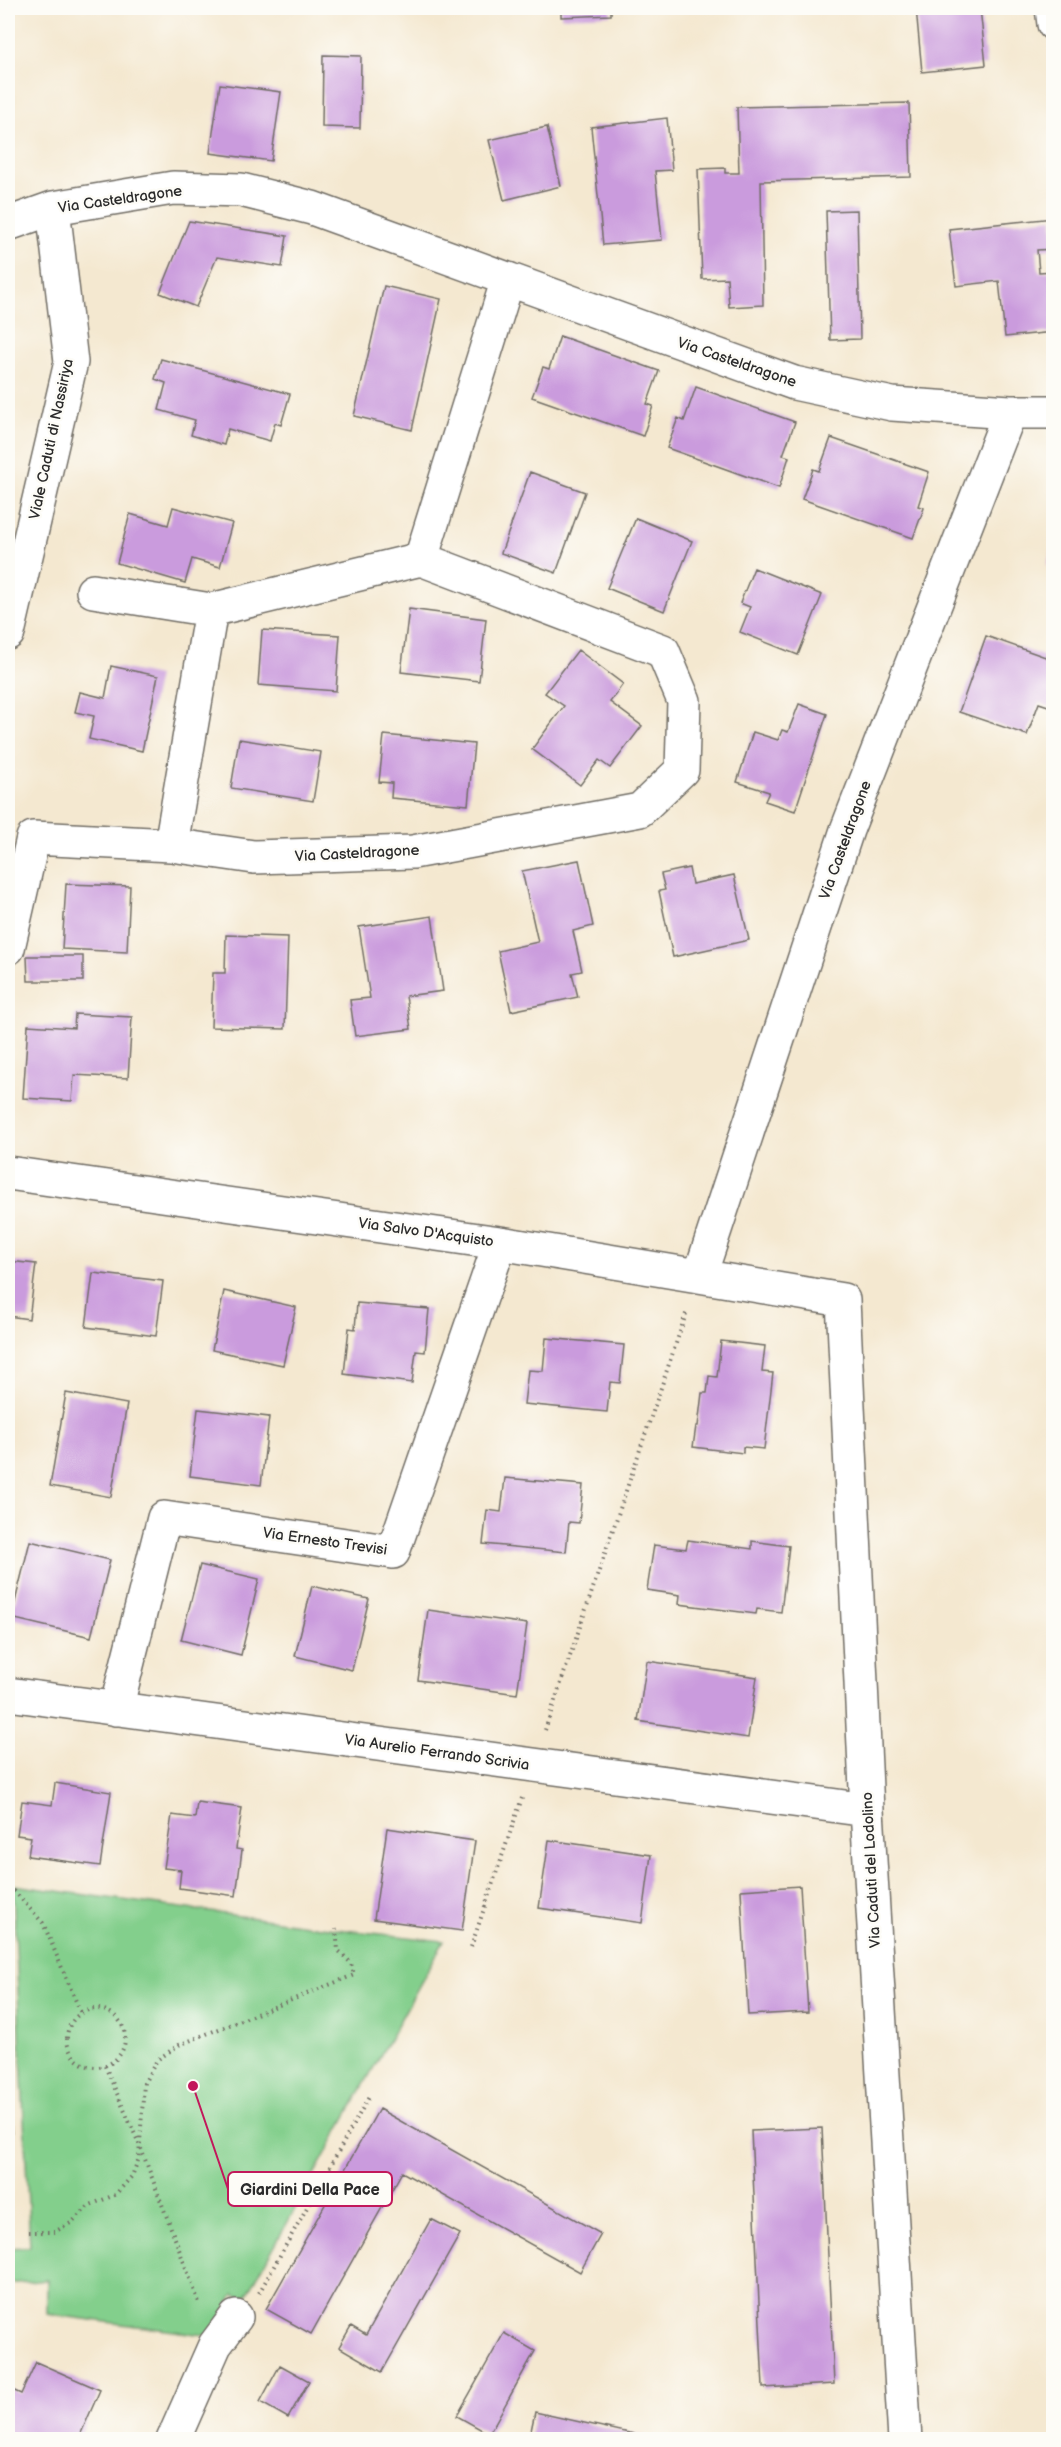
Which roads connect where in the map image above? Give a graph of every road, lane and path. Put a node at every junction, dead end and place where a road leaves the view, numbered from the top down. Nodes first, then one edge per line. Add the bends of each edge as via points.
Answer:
1 (1052, 8) edge
2 (1053, 24) edge
3 (53, 208) junction
4 (8, 224) edge
5 (508, 279) junction
6 (1010, 412) junction
7 (1053, 412) edge
8 (420, 560) junction
9 (93, 591) dead end
10 (211, 610) junction
11 (8, 633) edge
12 (171, 845) junction
13 (8, 948) edge
14 (8, 1173) edge
15 (500, 1243) junction
16 (699, 1275) junction
17 (843, 1300) joint
18 (688, 1310) dead end
19 (8, 1694) edge
20 (116, 1709) junction
21 (544, 1732) dead end
22 (524, 1792) dead end
23 (867, 1810) junction
24 (8, 1890) edge
25 (336, 1929) dead end
26 (471, 1947) dead end
27 (81, 2013) junction
28 (105, 2066) junction
29 (369, 2097) dead end
30 (140, 2146) junction
31 (29, 2232) dead end
32 (236, 2317) joint
33 (215, 2345) junction
34 (173, 2439) edge
35 (905, 2439) edge

1 - 2 street
3 - 4 street, Via Casteldragone
3 - 5 street, Via Casteldragone via 173,188 241,190 312,208
3 - 11 street, Viale Caduti di Nassiriya via 71,362
5 - 6 street, Via Casteldragone via 795,383 892,404
5 - 8 street
6 - 7 street, Via Casteldragone
6 - 16 street, Via Casteldragone via 847,830
8 - 10 street
8 - 12 street, Via Casteldragone via 663,651 684,701 682,770 640,810 413,852 254,857
9 - 10 street
10 - 12 street
12 - 13 street, Via Casteldragone via 33,838
14 - 15 street, Via Salvo D'Acquisto
15 - 16 street, Via Salvo D'Acquisto
15 - 20 street, Via Ernesto Trevisi via 393,1552 164,1518
16 - 17 street, Via Salvo D'Acquisto
17 - 23 street, Via Caduti del Lodolino
18 - 21 path
19 - 20 street, Via Aurelio Ferrando Scrivia
20 - 23 street, Via Aurelio Ferrando Scrivia
22 - 26 path
23 - 35 street, Via Caduti del Lodolino
24 - 27 path via 14,1891 43,1923
25 - 30 path via 338,1950 351,1963 354,1975 179,2045 157,2060 144,2083
27 - 28 path via 68,2027 68,2046 86,2065
27 - 28 path via 109,2012 122,2026 124,2045 120,2054
28 - 30 path
29 - 32 path via 261,2291
30 - 31 path via 132,2175 116,2195 90,2205 54,2232
30 - 33 path
32 - 33 street
33 - 34 street

